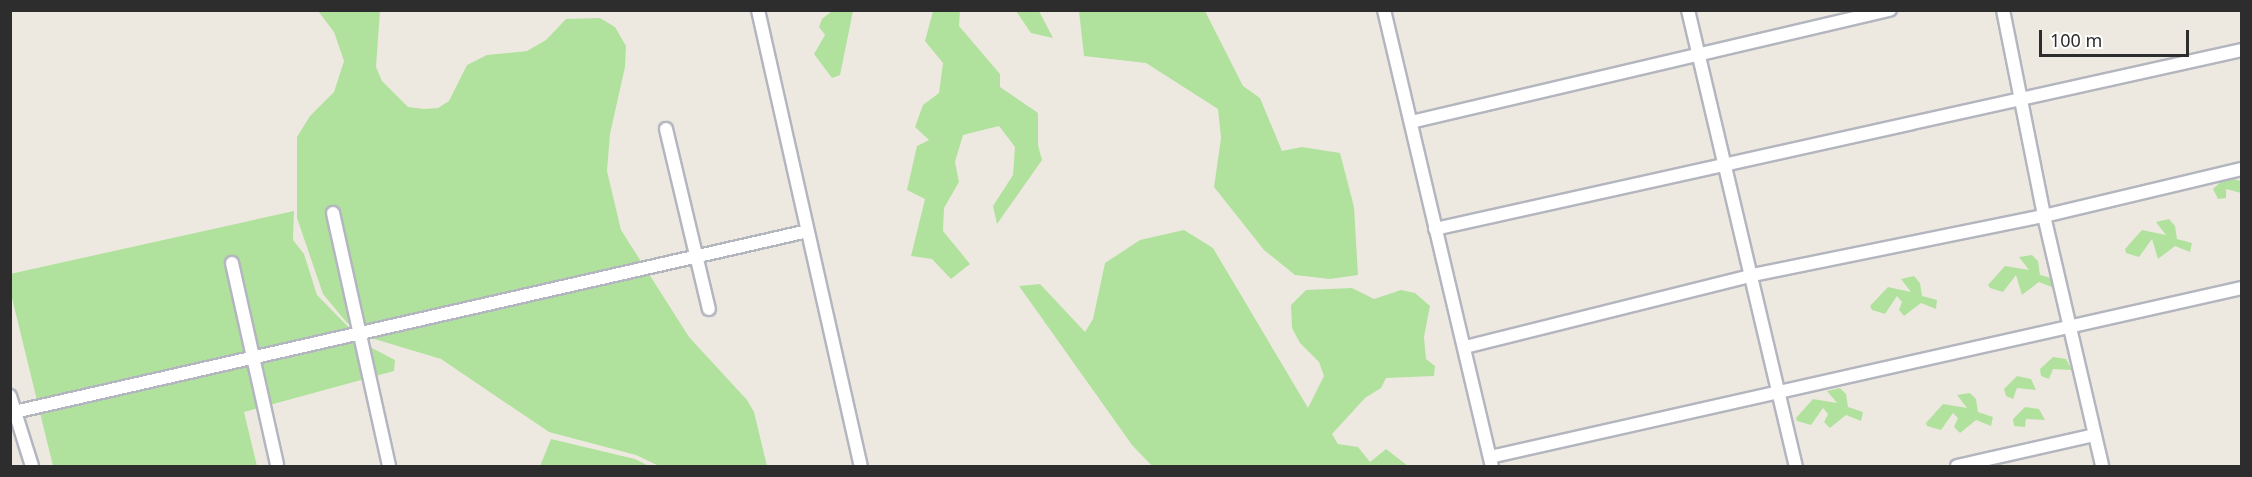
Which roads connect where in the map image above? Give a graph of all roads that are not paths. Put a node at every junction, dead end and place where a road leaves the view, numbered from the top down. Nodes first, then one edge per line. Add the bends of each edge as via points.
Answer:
1 (758, 10) edge
2 (1384, 10) edge
3 (1688, 10) edge
4 (1890, 10) edge
5 (2003, 10) edge
6 (2241, 50) edge
7 (1696, 55) junction
8 (2023, 98) junction
9 (1410, 122) junction
10 (666, 129) dead end
11 (1727, 166) junction
12 (2241, 170) edge
13 (333, 213) dead end
14 (2044, 216) junction
15 (1435, 229) junction
16 (808, 231) junction
17 (696, 256) junction
18 (232, 263) dead end
19 (1753, 275) junction
20 (2241, 288) edge
21 (709, 309) dead end
22 (2070, 327) junction
23 (360, 333) junction
24 (1465, 347) junction
25 (253, 358) junction
26 (1780, 393) junction
27 (10, 396) edge
28 (13, 413) edge
29 (2095, 435) junction
30 (1491, 462) edge
31 (277, 464) dead end
32 (32, 466) edge
33 (389, 466) edge
34 (861, 466) edge
35 (1796, 466) edge
36 (1957, 466) edge
37 (2102, 466) edge

1 - 16 street
2 - 9 street
3 - 7 street
4 - 7 street
5 - 8 street
6 - 8 street
7 - 9 street
7 - 11 street
8 - 11 street
8 - 14 street
9 - 15 street
10 - 17 street
11 - 15 street
11 - 19 street
12 - 14 street
13 - 23 street
14 - 19 street
14 - 22 street
15 - 24 street
16 - 17 street
16 - 34 street
17 - 21 street
17 - 23 street
18 - 25 street
19 - 24 street
19 - 26 street
20 - 22 street
22 - 26 street
22 - 29 street
23 - 25 street
23 - 33 street
24 - 30 street
25 - 28 street
25 - 31 street
26 - 30 street
26 - 35 street
27 - 28 street
28 - 32 street
29 - 36 street
29 - 37 street

